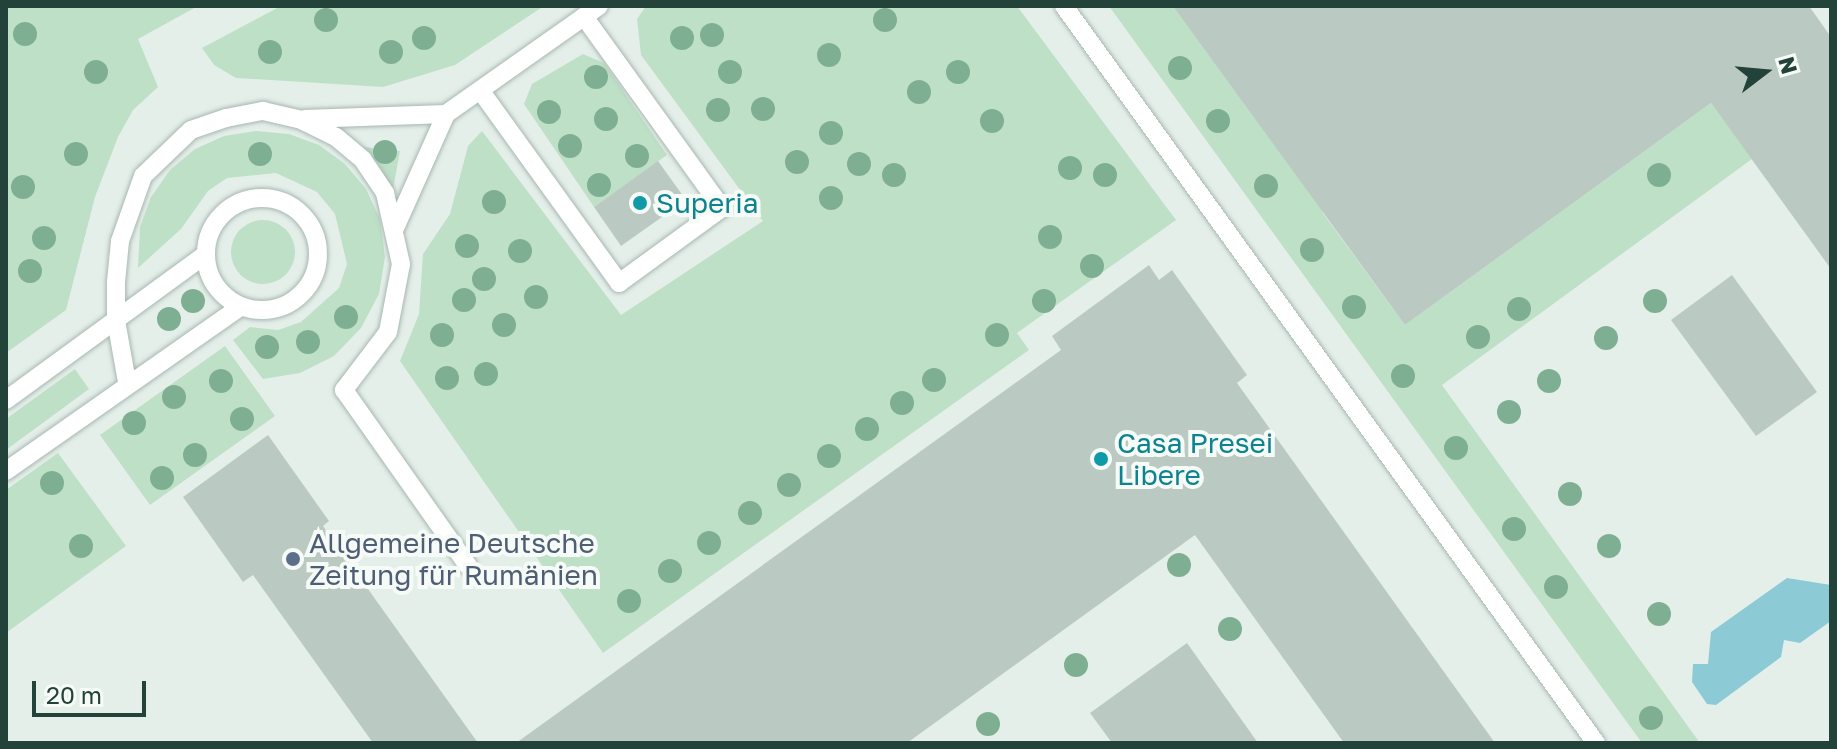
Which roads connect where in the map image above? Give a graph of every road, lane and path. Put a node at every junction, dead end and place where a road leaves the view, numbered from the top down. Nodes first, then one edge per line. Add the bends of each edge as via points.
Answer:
1 (1064, 6) edge
2 (591, 11) edge
3 (480, 90) junction
4 (446, 114) junction
5 (301, 120) junction
6 (395, 228) junction
7 (205, 255) junction
8 (240, 307) junction
9 (116, 320) junction
10 (127, 382) junction
11 (6, 400) edge
12 (6, 471) edge
13 (468, 566) dead end
14 (1596, 743) edge

1 - 14 lane
2 - 3 lane
2 - 3 lane via 722,208 632,274 619,283
3 - 4 lane
4 - 5 lane
4 - 6 lane
5 - 6 lane via 336,137 363,160 385,193
5 - 9 lane via 263,111 226,118 191,130 164,152 143,176 129,206 120,241
6 - 13 lane via 401,264 388,332 344,390
7 - 8 lane via 215,286
7 - 8 lane via 216,221 245,200 280,201 309,222 318,257 305,290 276,309
7 - 9 lane
8 - 10 lane
9 - 10 lane
9 - 11 lane
10 - 12 lane

